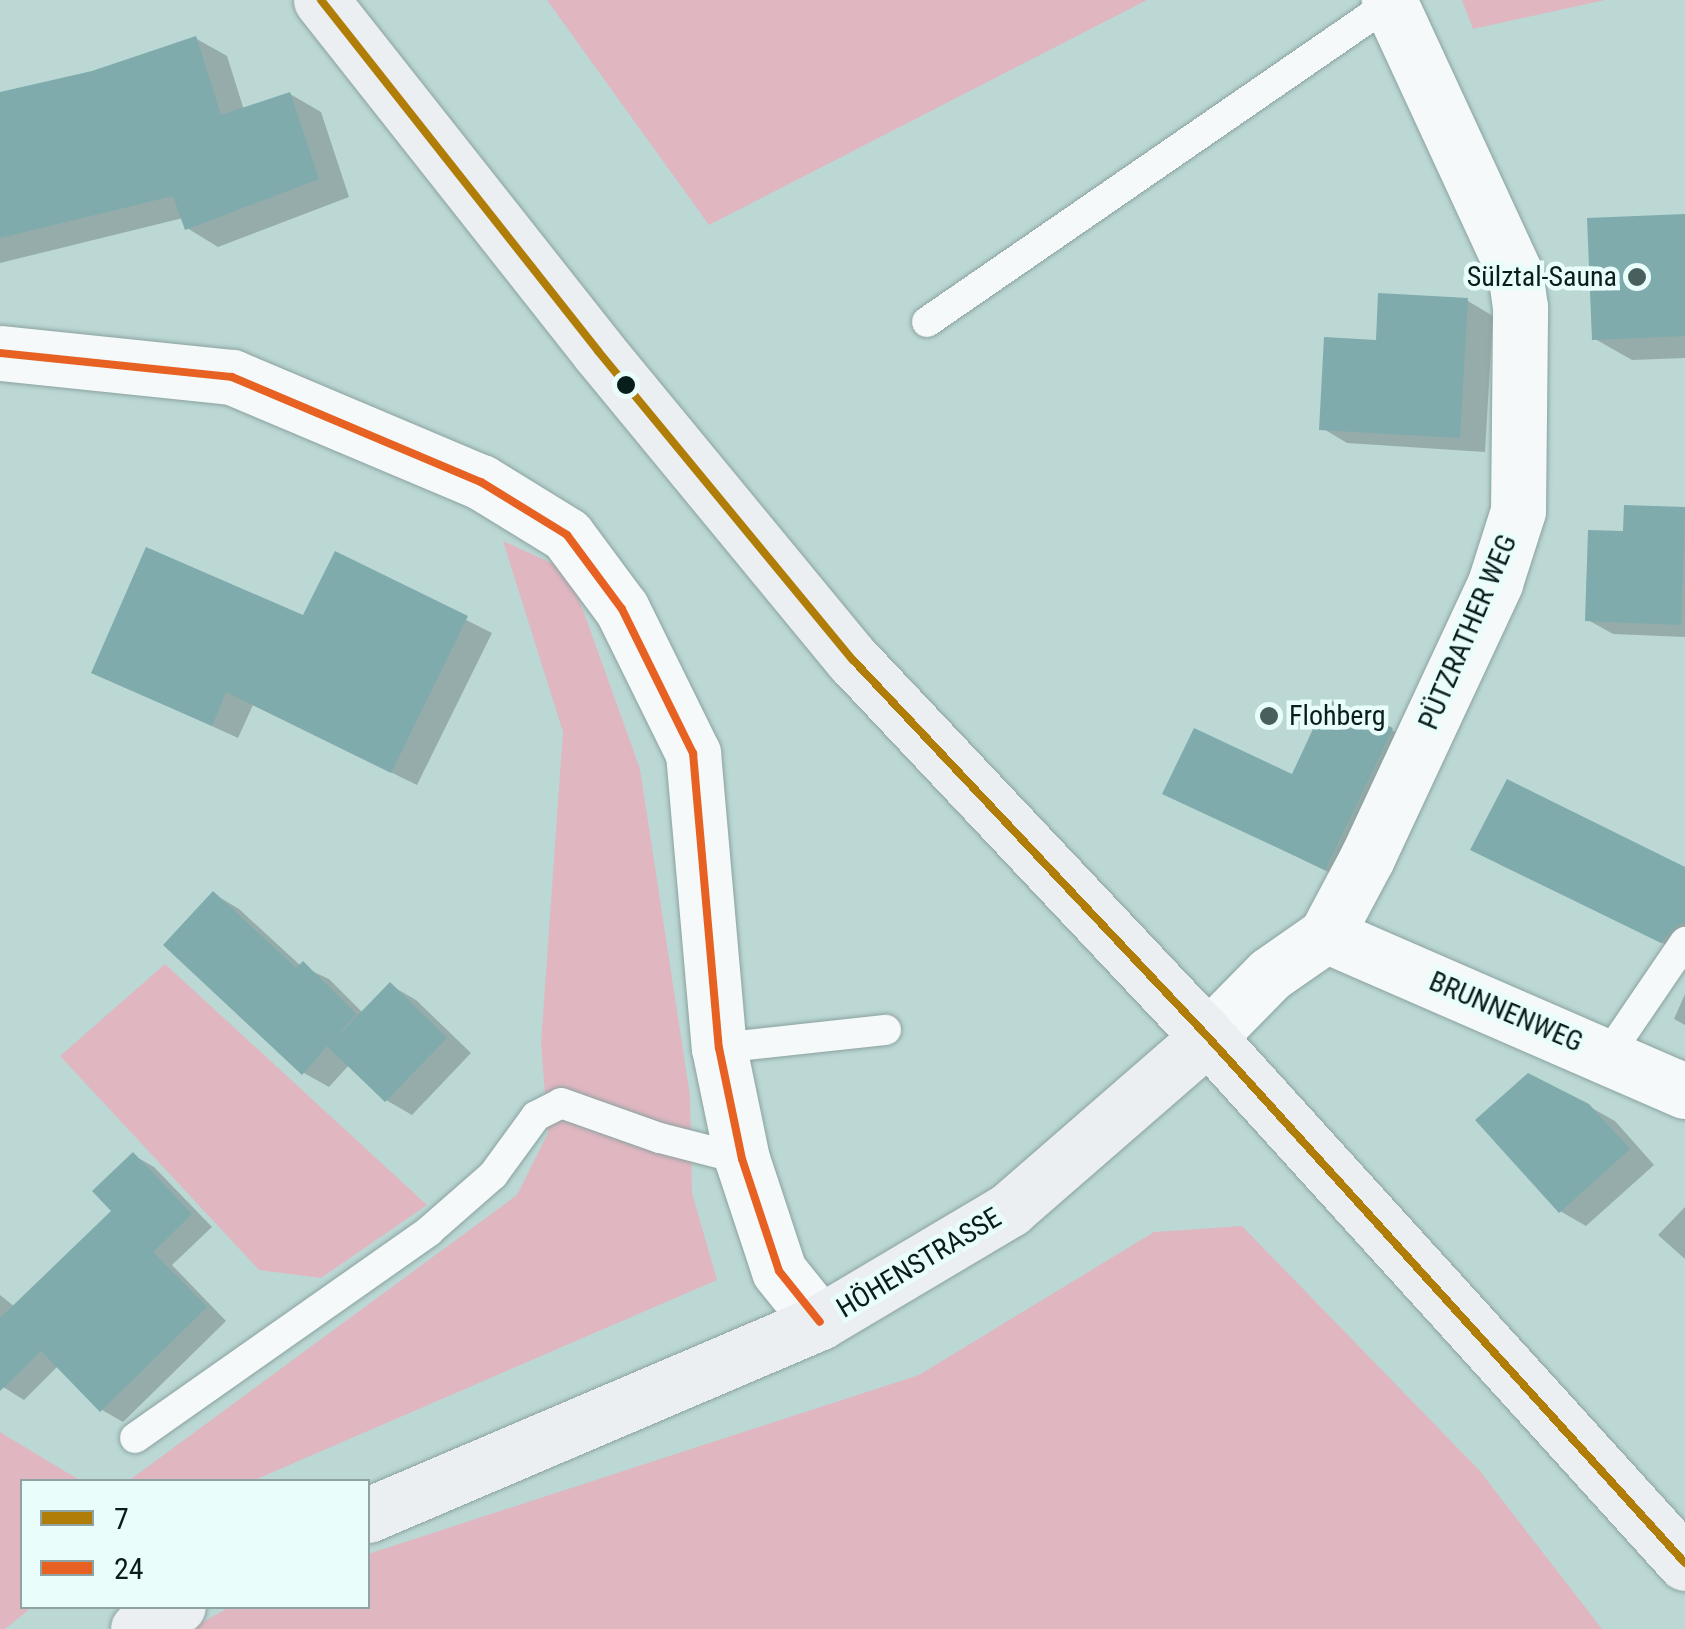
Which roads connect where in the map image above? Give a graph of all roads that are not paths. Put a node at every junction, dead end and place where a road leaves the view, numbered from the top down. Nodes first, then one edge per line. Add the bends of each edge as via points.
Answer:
1 (321, 0) edge
2 (1390, 2) edge
3 (927, 322) dead end
4 (0, 353) edge
5 (1326, 935) junction
6 (1685, 942) edge
7 (886, 1030) dead end
8 (1208, 1037) junction
9 (720, 1048) junction
10 (1608, 1055) junction
11 (1685, 1091) edge
12 (742, 1159) junction
13 (820, 1322) junction
14 (135, 1438) dead end
15 (370, 1514) edge
16 (1685, 1563) edge
17 (173, 1609) edge
18 (138, 1629) edge

1 - 8 main road via 852,660
2 - 3 lane
2 - 5 street, PÜTZRATHER WEG via 1515,273 1518,511 1495,582
4 - 9 street via 232,377 481,482 567,535 622,608 693,753
5 - 8 street, PÜTZRATHER WEG via 1270,974
5 - 10 street, BRUNNENWEG
6 - 10 lane
7 - 9 lane
8 - 13 main road, HÖHENSTRASSE via 1010,1209
8 - 16 main road
9 - 12 street
10 - 11 street, BRUNNENWEG
12 - 13 street via 778,1271
12 - 14 lane via 560,1104 536,1116 493,1175 430,1230
13 - 15 main road, HÖHENSTRASSE
17 - 18 main road

